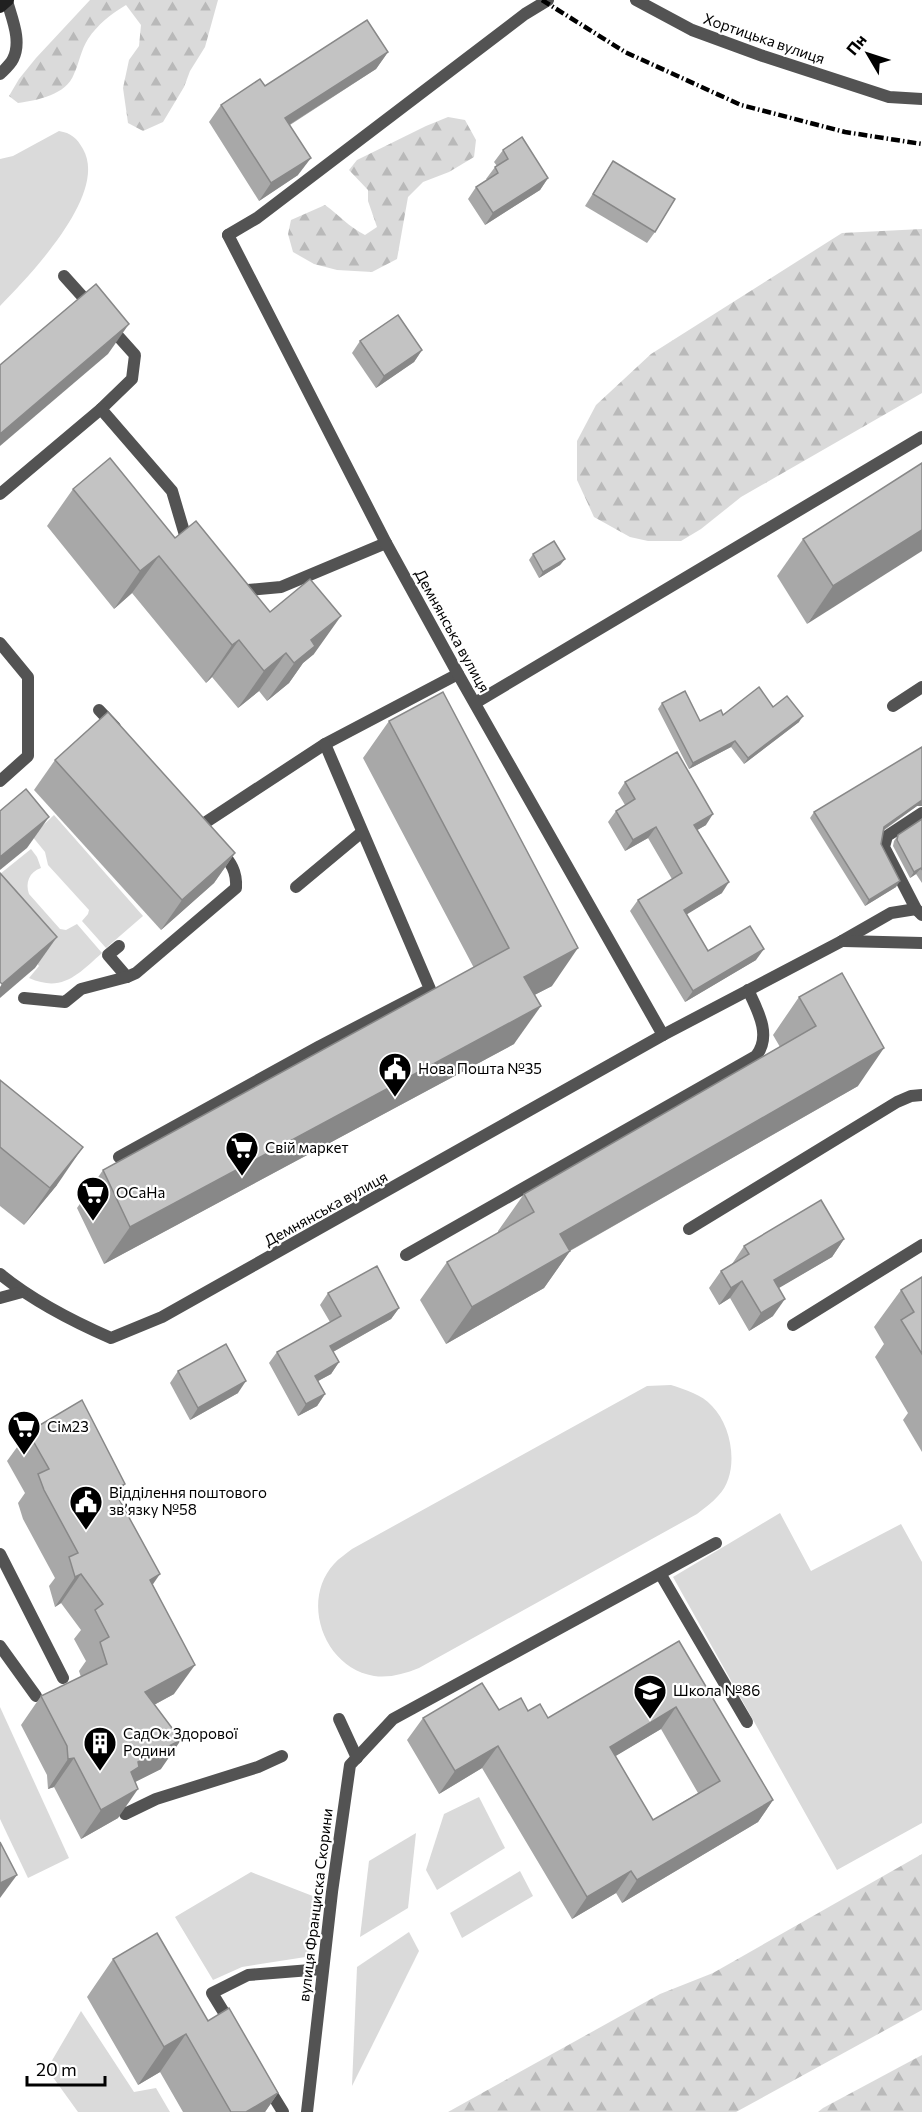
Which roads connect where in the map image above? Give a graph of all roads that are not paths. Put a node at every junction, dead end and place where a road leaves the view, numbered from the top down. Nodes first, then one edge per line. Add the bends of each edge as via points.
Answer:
1 (548, 0) edge
2 (636, 0) edge
3 (5, 3) edge
4 (0, 74) edge
5 (922, 99) edge
6 (64, 276) dead end
7 (101, 409) junction
8 (922, 437) edge
9 (0, 494) edge
10 (386, 543) junction
11 (199, 551) edge
12 (227, 583) edge
13 (0, 643) edge
14 (458, 674) junction
15 (922, 687) edge
16 (475, 703) junction
17 (892, 706) dead end
18 (99, 710) dead end
19 (122, 735) edge
20 (325, 744) junction
21 (0, 781) edge
22 (922, 813) edge
23 (362, 832) junction
24 (296, 887) dead end
25 (918, 909) edge
26 (842, 941) junction
27 (922, 943) edge
28 (119, 946) dead end
29 (127, 977) junction
30 (748, 990) junction
31 (24, 998) edge
32 (663, 1035) junction
33 (922, 1095) edge
34 (119, 1157) dead end
35 (689, 1229) dead end
36 (922, 1245) edge
37 (406, 1255) dead end
38 (0, 1274) edge
39 (22, 1292) junction
40 (0, 1298) edge
41 (793, 1325) dead end
42 (716, 1543) dead end
43 (0, 1554) edge
44 (661, 1575) junction
45 (0, 1646) edge
46 (63, 1678) dead end
47 (36, 1696) dead end
48 (339, 1719) dead end
49 (747, 1722) dead end
50 (282, 1756) dead end
51 (357, 1758) junction
52 (125, 1814) edge
53 (323, 1969) junction
54 (236, 2033) edge
55 (259, 2072) edge
56 (283, 2112) edge
57 (307, 2112) edge

1 - 10 street, Демнянська вулиця via 257,218 228,235
2 - 5 street, Хортицька вулиця via 692,30 763,56 889,97
3 - 4 street via 16,35 16,48 13,60
6 - 7 street via 135,356 132,379
7 - 9 street
7 - 11 street via 172,491 185,535
8 - 16 street
10 - 12 street via 281,587 234,591
10 - 14 street, Демнянська вулиця
13 - 21 street via 28,677 28,756
14 - 16 street, Демнянська вулиця
14 - 20 street
15 - 17 street
16 - 32 street, Демнянська вулиця
18 - 19 street
20 - 23 street
20 - 29 street via 196,821 234,866 236,888
22 - 25 street via 887,836 884,847
23 - 24 street
23 - 34 street via 430,988
25 - 26 street, Демнянська вулиця via 891,913
26 - 27 street
26 - 30 street, Демнянська вулиця
28 - 29 street via 108,955
29 - 31 street via 81,989 65,1002
30 - 32 street, Демнянська вулиця
30 - 37 street via 764,1035 756,1056
32 - 39 street, Демнянська вулиця via 162,1317 111,1338
33 - 35 street via 897,1102
36 - 41 street
38 - 39 street, Демнянська вулиця
39 - 40 street
42 - 44 street, вулиця Франциска Скорини
43 - 46 street
44 - 49 street
44 - 51 street, вулиця Франциска Скорини via 393,1719
45 - 47 street
48 - 51 street
50 - 52 street via 156,1799
51 - 53 street, вулиця Франциска Скорини via 350,1765
53 - 54 street via 248,1975 212,1993
53 - 57 street, вулиця Франциска Скорини
55 - 56 street

